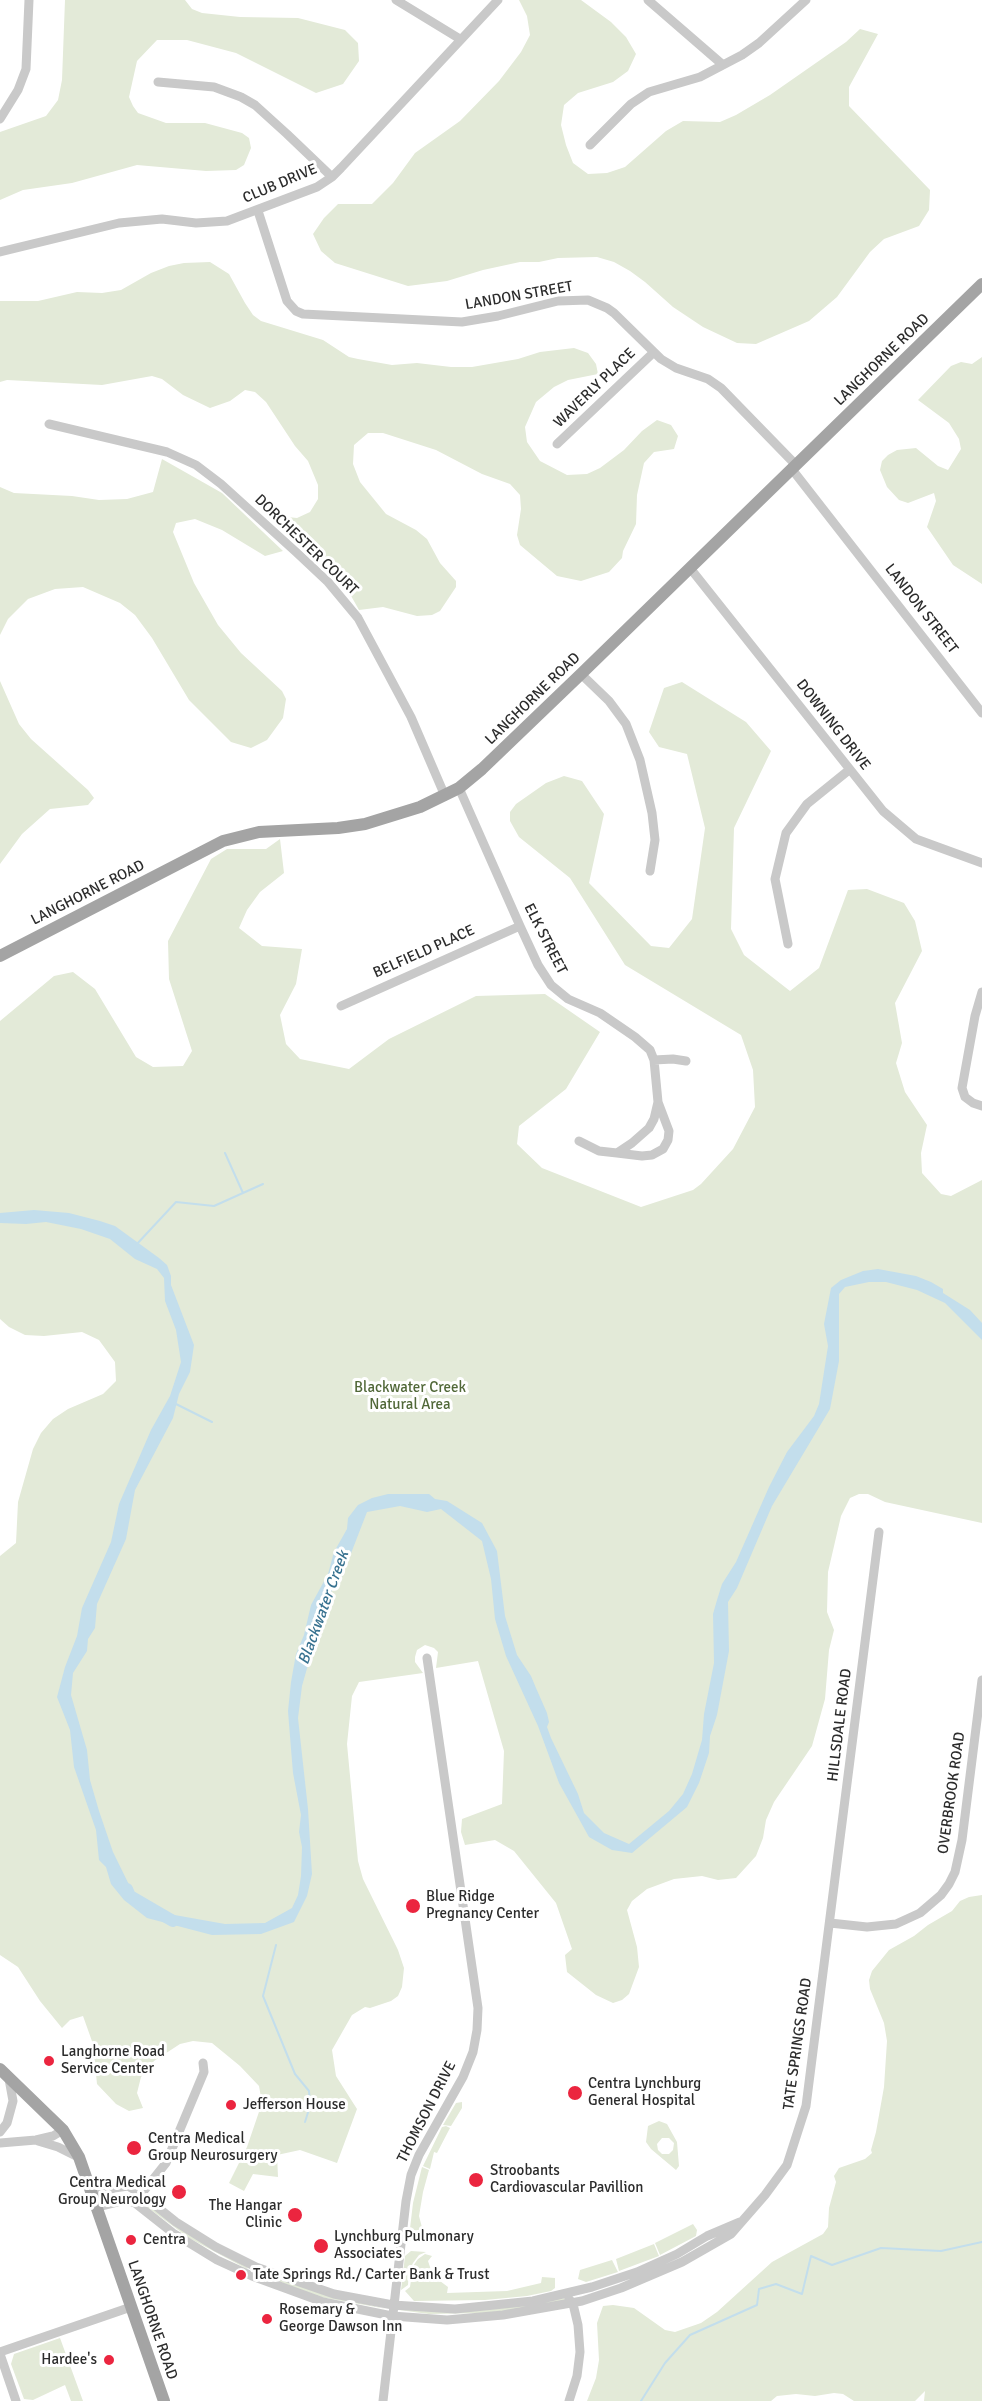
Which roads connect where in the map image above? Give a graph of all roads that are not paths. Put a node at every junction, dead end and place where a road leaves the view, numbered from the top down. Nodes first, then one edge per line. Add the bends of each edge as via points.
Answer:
1 (29, 0) edge
2 (396, 0) edge
3 (498, 0) edge
4 (648, 0) edge
5 (806, 0) edge
6 (460, 39) junction
7 (723, 65) junction
8 (158, 82) dead end
9 (0, 118) edge
10 (590, 145) dead end
11 (332, 177) junction
12 (258, 211) junction
13 (0, 252) edge
14 (982, 284) edge
15 (653, 353) junction
16 (50, 424) dead end
17 (557, 444) dead end
18 (793, 466) junction
19 (690, 568) junction
20 (581, 674) junction
21 (982, 713) edge
22 (849, 770) junction
23 (459, 788) junction
24 (445, 796) junction
25 (982, 863) edge
26 (650, 871) dead end
27 (519, 926) junction
28 (788, 944) dead end
29 (0, 956) edge
30 (982, 992) edge
31 (341, 1006) dead end
32 (654, 1060) junction
33 (686, 1061) dead end
34 (658, 1102) junction
35 (982, 1106) edge
36 (579, 1141) dead end
37 (617, 1152) junction
38 (879, 1532) dead end
39 (427, 1658) dead end
40 (982, 1680) edge
41 (830, 1923) junction
42 (203, 2063) dead end
43 (4, 2072) edge
44 (63, 2130) junction
45 (0, 2132) edge
46 (36, 2140) junction
47 (0, 2143) edge
48 (79, 2157) junction
49 (141, 2194) junction
50 (96, 2202) junction
51 (135, 2203) junction
52 (740, 2222) junction
53 (570, 2293) junction
54 (573, 2304) junction
55 (393, 2305) junction
56 (131, 2307) junction
57 (392, 2316) junction
58 (0, 2353) edge
59 (16, 2401) edge
60 (164, 2401) edge
61 (383, 2401) edge
62 (569, 2401) edge

1 - 9 street via 26,69
2 - 6 street
3 - 6 street, CLUB DRIVE
4 - 7 street
5 - 7 street via 759,43
6 - 11 street, CLUB DRIVE
7 - 10 street via 700,77 649,92 631,104
8 - 11 street via 214,87 241,97 255,105
11 - 12 street, CLUB DRIVE
12 - 13 street, CLUB DRIVE via 212,223 162,219 119,223
12 - 15 street, LANDON STREET via 287,301 303,314 462,322 580,299 607,308
14 - 18 main road, LANGHORNE ROAD
15 - 17 street, WAVERLY PLACE
15 - 18 street, LANDON STREET via 676,368 714,382
16 - 24 street, DORCHESTER COURT via 167,452 196,465 328,582 358,618 411,717
18 - 19 main road, LANGHORNE ROAD
18 - 21 street, LANDON STREET
19 - 20 main road, LANGHORNE ROAD
19 - 22 street, DOWNING DRIVE
20 - 23 main road, LANGHORNE ROAD
20 - 26 street via 626,724 640,760 655,840
22 - 25 street, DOWNING DRIVE via 883,811 916,839
22 - 28 street via 807,804 786,833 775,879
23 - 24 main road, LANGHORNE ROAD
23 - 27 street, ELK STREET
24 - 29 main road, LANGHORNE ROAD via 365,824 259,832 224,841
27 - 31 street, BELFIELD PLACE
27 - 32 street, ELK STREET via 551,986 635,1037 650,1050
30 - 35 street via 962,1088 965,1096
32 - 33 street
32 - 34 street
34 - 37 street via 649,1128
34 - 37 street via 669,1131 663,1149 642,1156
36 - 37 street via 598,1151
38 - 41 street, HILLSDALE ROAD
39 - 55 street, THOMSON DRIVE via 478,2008 477,2030 463,2077 411,2175
40 - 41 street, OVERBROOK ROAD via 962,1840 949,1884 931,1905 909,1919 867,1927
41 - 52 street, TATE SPRINGS ROAD via 800,2130 787,2165
42 - 49 street via 204,2072 166,2163
43 - 44 main road, LANGHORNE ROAD
43 - 45 street via 13,2101
44 - 46 street
44 - 48 main road, LANGHORNE ROAD
46 - 47 street
46 - 48 street
48 - 50 main road, LANGHORNE ROAD
49 - 50 street, TATE SPRINGS ROAD via 128,2186 114,2188
49 - 51 street
49 - 55 street, TATE SPRINGS ROAD via 176,2222 256,2267 334,2294
50 - 51 street
50 - 56 main road, LANGHORNE ROAD
51 - 57 street, TATE SPRINGS ROAD via 173,2233 252,2276 323,2302
52 - 53 street, TATE SPRINGS ROAD via 637,2272
52 - 54 street, TATE SPRINGS ROAD via 731,2234 682,2262
53 - 54 street
53 - 55 street, TATE SPRINGS ROAD via 501,2306 455,2309
54 - 57 street, TATE SPRINGS ROAD via 475,2319
54 - 62 street via 580,2352
55 - 57 street, THOMSON DRIVE
56 - 58 street
56 - 60 main road, LANGHORNE ROAD
57 - 61 street, THOMSON DRIVE
58 - 59 street

